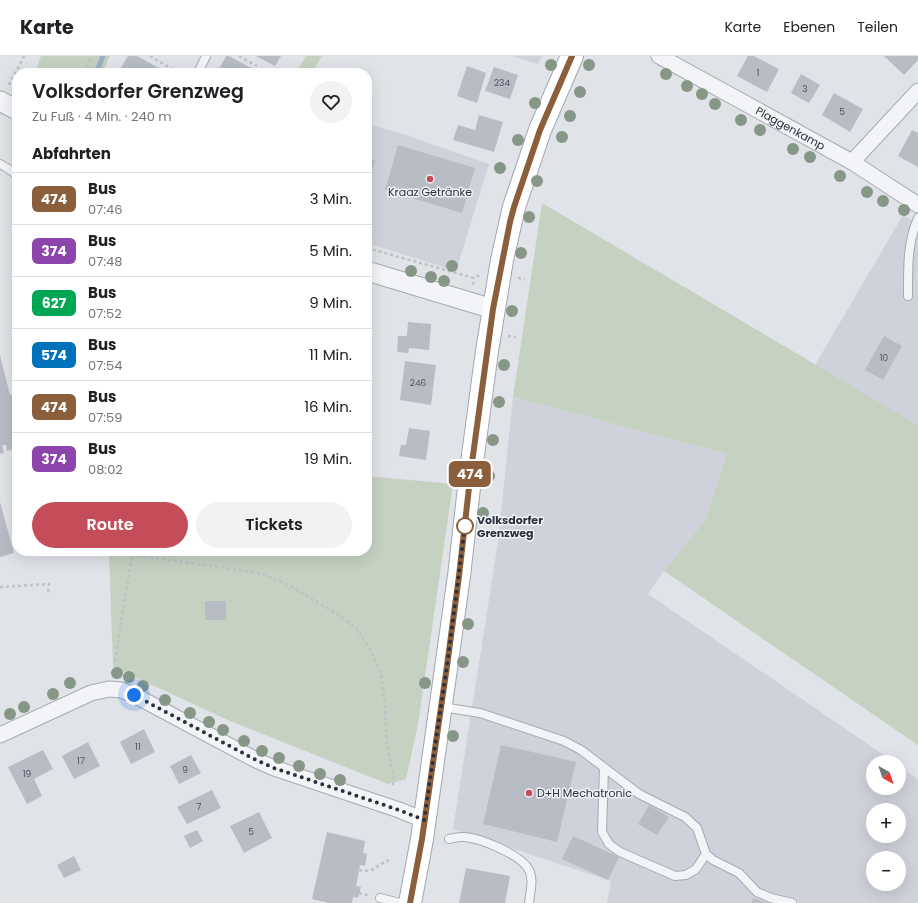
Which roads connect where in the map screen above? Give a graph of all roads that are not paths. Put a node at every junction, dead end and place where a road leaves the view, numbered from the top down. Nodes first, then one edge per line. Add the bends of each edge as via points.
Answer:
1 (206, 56) edge
2 (572, 56) edge
3 (659, 56) edge
4 (200, 68) edge
5 (918, 92) edge
6 (0, 101) edge
7 (12, 107) edge
8 (852, 162) junction
9 (0, 164) edge
10 (12, 172) edge
11 (918, 205) edge
12 (918, 218) edge
13 (372, 273) edge
14 (908, 296) dead end
15 (493, 309) junction
16 (441, 707) junction
17 (0, 735) edge
18 (604, 768) junction
19 (424, 820) junction
20 (449, 839) dead end
21 (706, 854) junction
22 (380, 898) dead end
23 (400, 903) edge
24 (410, 903) edge
25 (529, 903) edge
26 (792, 903) edge

1 - 4 lane
2 - 15 main road via 540,130 514,207
3 - 8 street, Plaggenkamp
5 - 8 street
6 - 7 street
8 - 11 street, Plaggenkamp
9 - 10 lane
12 - 14 lane via 912,231 908,254
13 - 15 street
15 - 16 main road
16 - 18 lane via 480,713 564,741 581,750
16 - 19 main road
17 - 19 street via 91,693 109,689 120,690 274,768
18 - 21 lane via 639,794 684,817 697,828
18 - 21 lane via 602,832 608,844 620,852 675,876 686,875 696,869
19 - 24 main road
20 - 25 lane via 462,837 477,840 505,851 522,862 532,878
21 - 26 lane via 739,874 757,892
22 - 23 lane

